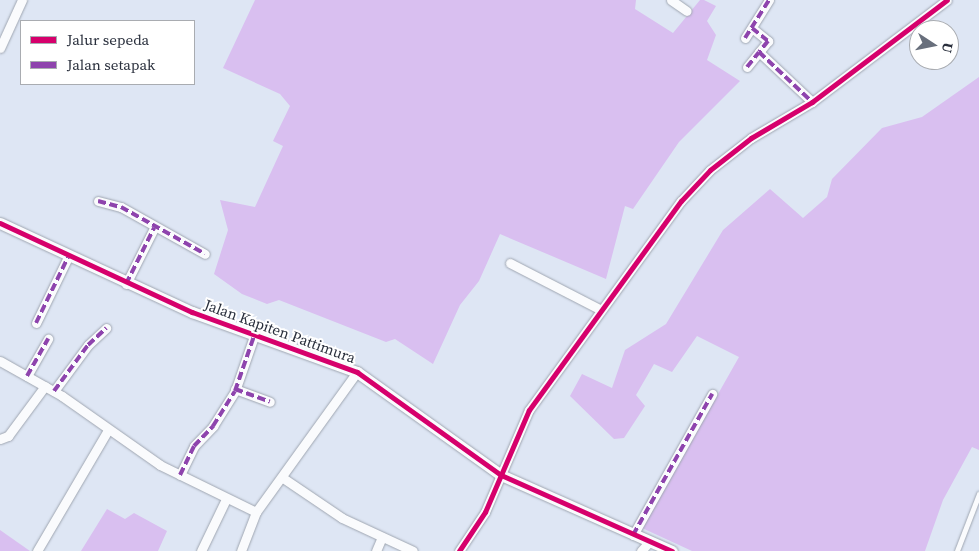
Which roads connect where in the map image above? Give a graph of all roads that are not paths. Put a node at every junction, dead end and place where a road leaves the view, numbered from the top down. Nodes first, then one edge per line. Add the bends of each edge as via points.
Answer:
1 (22, 0) edge
2 (769, 0) edge
3 (947, 0) edge
4 (672, 1) edge
5 (687, 11) dead end
6 (752, 28) junction
7 (745, 38) dead end
8 (0, 48) edge
9 (759, 52) junction
10 (747, 67) dead end
11 (812, 102) junction
12 (98, 201) dead end
13 (0, 223) edge
14 (154, 228) junction
15 (205, 254) dead end
16 (68, 256) junction
17 (510, 263) dead end
18 (126, 284) junction
19 (602, 310) junction
20 (36, 323) dead end
21 (106, 328) dead end
22 (254, 336) junction
23 (48, 339) dead end
24 (0, 361) edge
25 (357, 372) junction
26 (27, 376) junction
27 (45, 386) junction
28 (236, 389) junction
29 (54, 391) junction
30 (712, 394) dead end
31 (270, 402) dead end
32 (108, 430) junction
33 (0, 440) edge
34 (180, 475) junction
35 (501, 475) junction
36 (283, 478) junction
37 (979, 494) edge
38 (226, 500) junction
39 (256, 512) junction
40 (633, 535) junction
41 (382, 537) junction
42 (649, 542) junction
43 (37, 551) edge
44 (201, 551) edge
45 (241, 551) edge
46 (376, 551) edge
47 (413, 551) edge
48 (459, 551) edge
49 (641, 551) edge
50 (672, 551) edge
51 (957, 551) edge

1 - 8 street
2 - 6 street
3 - 11 street
4 - 5 street
6 - 7 street
6 - 9 street via 768,41
9 - 10 street
9 - 11 street
11 - 19 street via 751,138 710,170 681,201
12 - 14 street via 121,207
13 - 16 street, Jalan Kapiten Pattimura
14 - 15 street
14 - 18 street
16 - 18 street, Jalan Kapiten Pattimura
16 - 20 street
17 - 19 street
18 - 22 street, Jalan Kapiten Pattimura
19 - 35 street via 522,421
21 - 29 street
22 - 25 street, Jalan Kapiten Pattimura
22 - 28 street
23 - 26 street
24 - 26 street
25 - 35 street, Jalan Kapiten Pattimura
25 - 36 street
26 - 27 street
27 - 29 street
27 - 33 street via 8,436
28 - 31 street
28 - 34 street via 213,426 194,446
29 - 32 street
30 - 40 street
32 - 34 street
32 - 43 street
34 - 38 street
35 - 40 street, Jalan Kapiten Pattimura
35 - 48 street via 485,512
36 - 39 street
36 - 41 street via 342,518
37 - 51 lane
38 - 39 street
38 - 44 street
39 - 45 street
40 - 42 street, Jalan Kapiten Pattimura
41 - 46 street
41 - 47 street
42 - 49 street
42 - 50 street, Jalan Kapiten Pattimura

